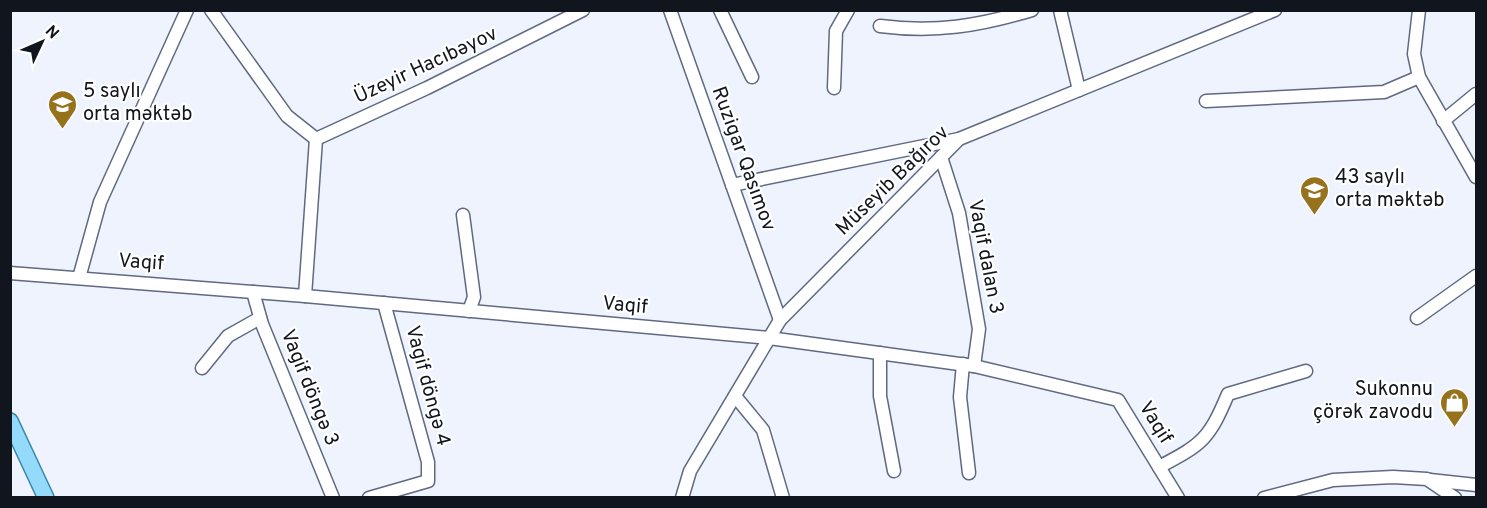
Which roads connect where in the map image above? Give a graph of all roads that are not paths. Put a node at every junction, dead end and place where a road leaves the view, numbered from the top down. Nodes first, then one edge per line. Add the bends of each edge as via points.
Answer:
1 (188, 10) edge
2 (211, 10) edge
3 (583, 10) edge
4 (670, 10) edge
5 (720, 10) edge
6 (848, 10) edge
7 (1032, 10) edge
8 (1060, 10) edge
9 (1275, 10) edge
10 (1419, 10) edge
11 (561, 16) edge
12 (880, 26) dead end
13 (752, 77) dead end
14 (1419, 77) junction
15 (834, 88) dead end
16 (1079, 90) junction
17 (1476, 94) edge
18 (1206, 101) dead end
19 (1443, 121) junction
20 (316, 139) junction
21 (959, 139) junction
22 (941, 158) junction
23 (1476, 177) edge
24 (732, 185) junction
25 (463, 215) dead end
26 (10, 273) edge
27 (1476, 276) edge
28 (79, 278) junction
29 (253, 292) junction
30 (305, 296) junction
31 (384, 303) junction
32 (470, 311) junction
33 (260, 318) junction
34 (1417, 318) dead end
35 (780, 320) junction
36 (769, 338) junction
37 (880, 353) junction
38 (968, 365) junction
39 (202, 368) dead end
40 (1306, 371) dead end
41 (735, 396) junction
42 (10, 421) edge
43 (1159, 467) junction
44 (894, 471) dead end
45 (969, 473) dead end
46 (1427, 479) junction
47 (1476, 485) edge
48 (46, 498) edge
49 (333, 498) edge
50 (369, 498) edge
51 (682, 498) edge
52 (783, 498) edge
53 (1178, 498) edge
54 (1264, 498) edge
55 (1455, 498) edge

1 - 28 street via 100,202
2 - 20 street via 287,116
3 - 11 street, Üzeyir Hacıbəyov
4 - 24 street, Ruzigar Qasımov
5 - 13 street
6 - 15 street via 836,31
7 - 12 street via 945,30
8 - 16 street
9 - 16 street, Müseyib Bağırov
10 - 14 street via 1414,54
11 - 20 street, Üzeyir Hacıbəyov via 427,88
14 - 18 street via 1384,92
14 - 19 street
16 - 21 street, Müseyib Bağırov
17 - 19 street
19 - 23 street
20 - 30 street
21 - 22 street, Müseyib Bağırov
21 - 24 street
22 - 35 street, Müseyib Bağırov
22 - 38 street, Vaqif dalan 3 via 959,213 979,329
24 - 35 street, Ruzigar Qasımov
25 - 32 street via 474,297
26 - 28 street, Vaqif
27 - 34 street
28 - 29 street, Vaqif
29 - 30 street, Vaqif
29 - 33 street, Vagif döngə 3
30 - 31 street, Vaqif
31 - 32 street, Vaqif
31 - 50 street, Vagif döngə 4 via 428,462 428,481
32 - 36 street, Vaqif
33 - 39 street via 228,336
33 - 49 street, Vagif döngə 3
35 - 36 street, Müseyib Bağırov
36 - 37 street, Vaqif
36 - 41 street, Müseyib Bağırov
37 - 38 street, Vaqif
37 - 44 street via 880,396
38 - 43 street, Vaqif via 1118,400
38 - 45 street, Vaqif dalan 3 via 960,397
40 - 43 street via 1228,394 1216,424 1201,443
41 - 51 street, Müseyib Bağırov via 690,471
41 - 52 street via 763,430
42 - 48 main road
43 - 53 street, Vaqif
46 - 47 street
46 - 54 street via 1334,480
46 - 55 street

